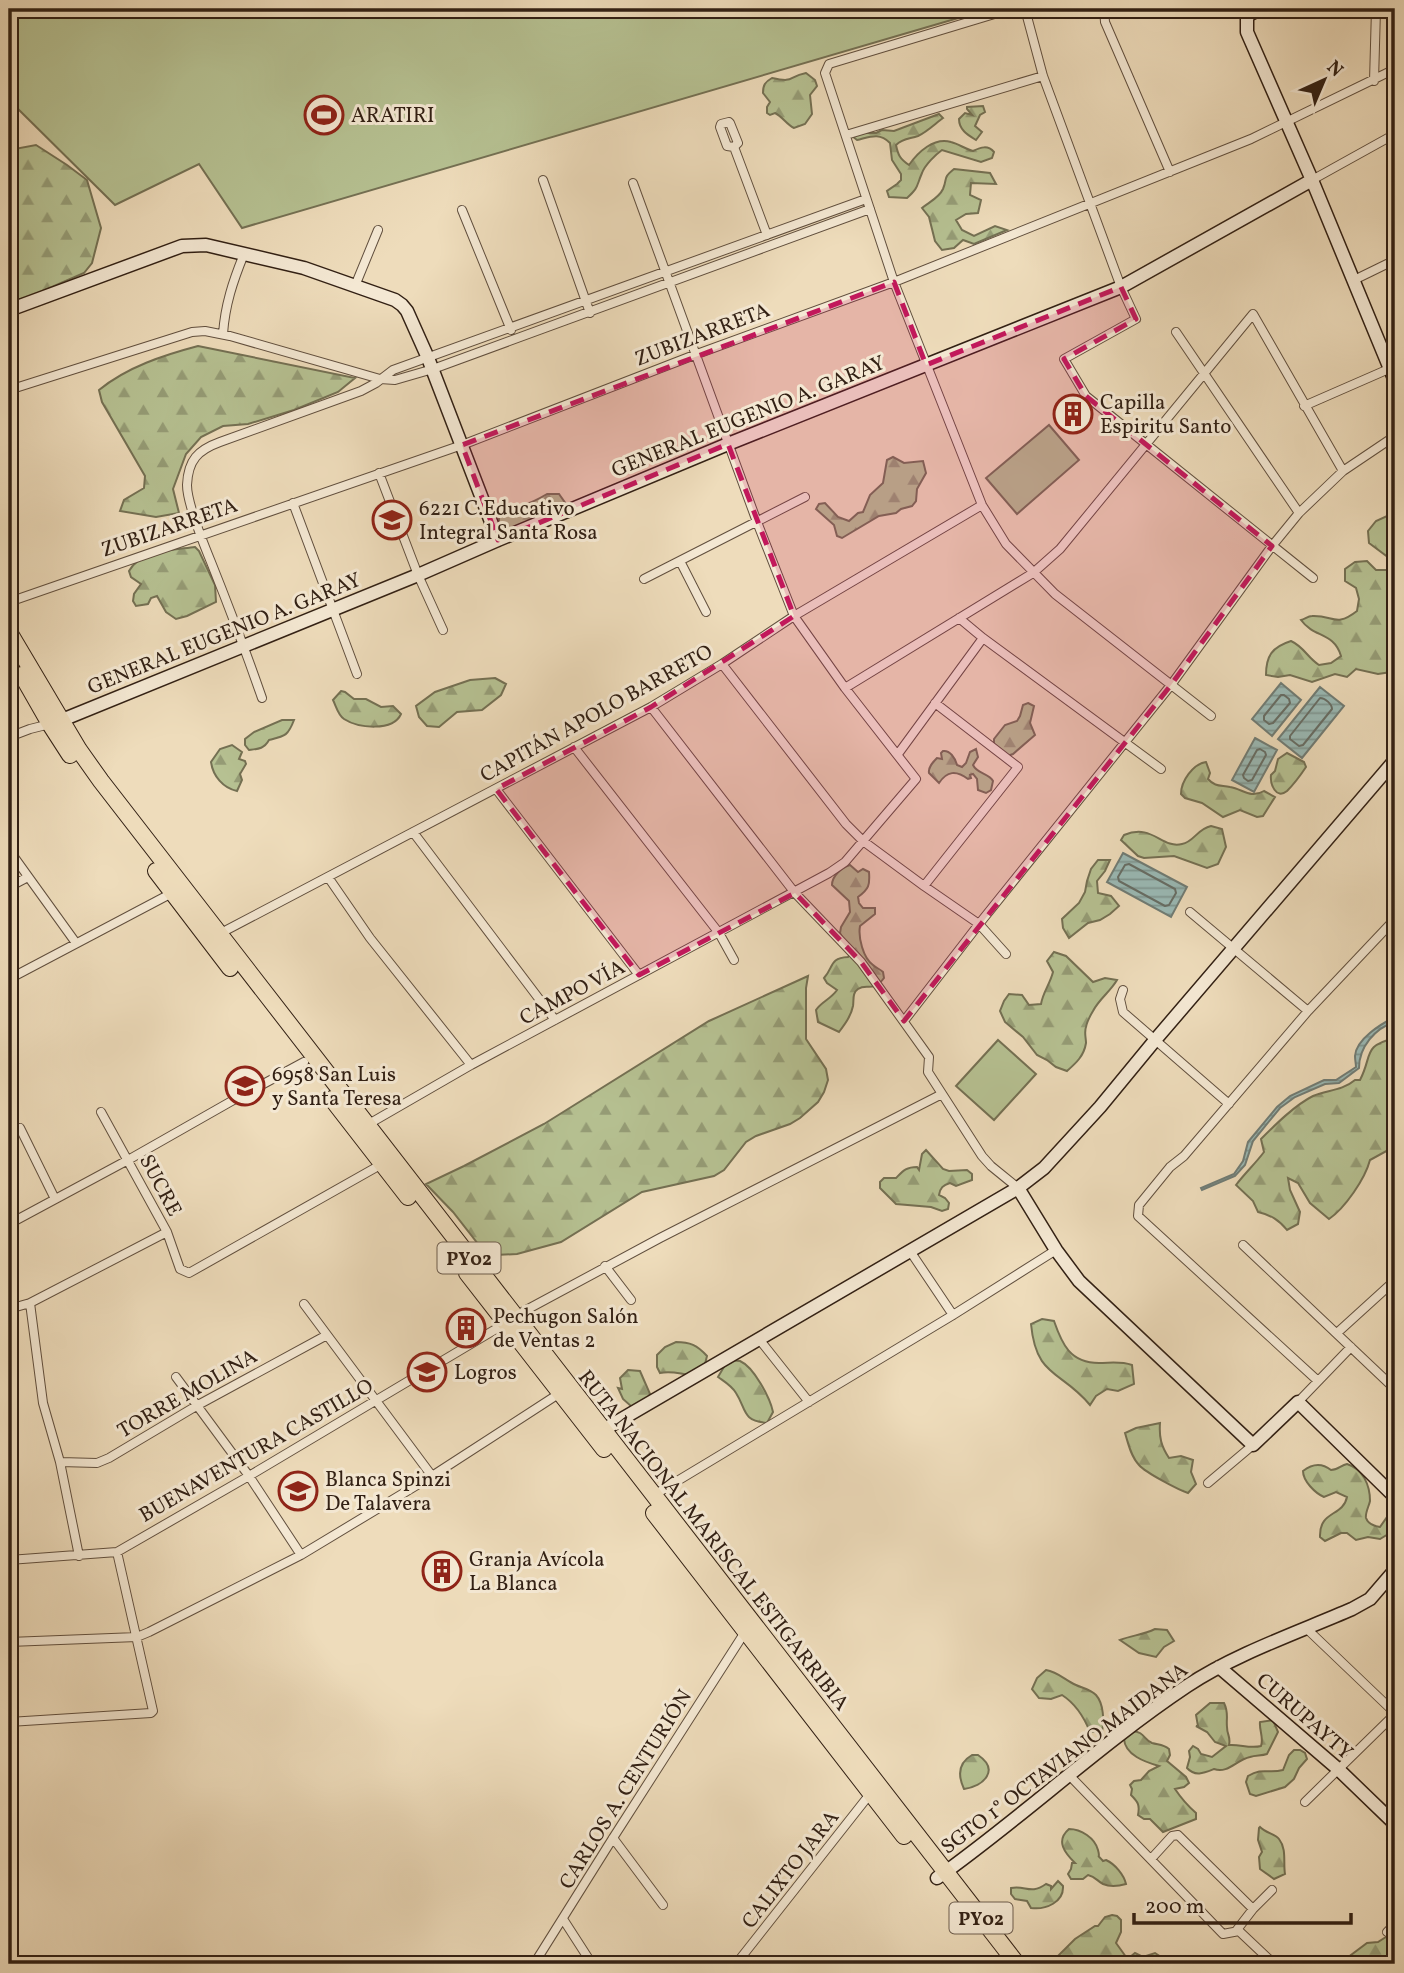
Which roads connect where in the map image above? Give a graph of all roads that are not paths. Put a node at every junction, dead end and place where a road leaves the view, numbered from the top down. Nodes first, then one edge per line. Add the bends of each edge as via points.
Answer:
1 (1011, 9) edge
2 (1025, 9) edge
3 (1104, 9) edge
4 (1260, 9) edge
5 (1376, 9) edge
6 (1395, 69) edge
7 (1043, 76) junction
8 (1374, 80) junction
9 (1286, 123) junction
10 (1395, 134) edge
11 (846, 135) junction
12 (734, 147) dead end
13 (1170, 172) junction
14 (543, 180) dead end
15 (1312, 180) junction
16 (633, 183) dead end
17 (866, 199) junction
18 (1090, 203) junction
19 (870, 209) junction
20 (462, 210) dead end
21 (378, 230) dead end
22 (767, 235) junction
23 (244, 254) junction
24 (1395, 260) edge
25 (665, 272) junction
26 (1353, 280) junction
27 (894, 282) junction
28 (670, 284) junction
29 (355, 286) junction
30 (1121, 287) junction
31 (585, 300) junction
32 (9, 310) edge
33 (590, 313) junction
34 (510, 328) junction
35 (1176, 332) dead end
36 (223, 334) junction
37 (514, 340) junction
38 (697, 354) junction
39 (431, 364) junction
40 (926, 365) junction
41 (1393, 368) edge
42 (1204, 373) junction
43 (380, 379) junction
44 (1395, 381) edge
45 (9, 390) edge
46 (1304, 406) junction
47 (1395, 436) edge
48 (728, 444) junction
49 (462, 445) junction
50 (1145, 445) junction
51 (1343, 471) junction
52 (379, 472) junction
53 (805, 497) dead end
54 (293, 503) junction
55 (982, 505) junction
56 (1299, 513) junction
57 (757, 522) junction
58 (201, 536) junction
59 (498, 540) junction
60 (1272, 546) junction
61 (680, 561) junction
62 (1033, 573) junction
63 (418, 575) junction
64 (1313, 578) dead end
65 (644, 579) dead end
66 (9, 601) edge
67 (333, 610) junction
68 (706, 612) dead end
69 (794, 615) junction
70 (959, 618) junction
71 (443, 630) dead end
72 (9, 632) edge
73 (983, 638) junction
74 (244, 646) junction
75 (9, 651) edge
76 (722, 664) junction
77 (357, 674) dead end
78 (1171, 685) junction
79 (845, 688) junction
80 (262, 698) dead end
81 (934, 704) junction
82 (651, 707) junction
83 (1211, 716) dead end
84 (56, 722) junction
85 (9, 737) edge
86 (1125, 743) junction
87 (575, 747) junction
88 (898, 754) junction
89 (1395, 760) edge
90 (1161, 769) dead end
91 (496, 789) junction
92 (413, 832) junction
93 (863, 841) junction
94 (9, 850) edge
95 (28, 877) junction
96 (328, 877) junction
97 (9, 887) edge
98 (924, 887) junction
99 (796, 892) junction
100 (172, 893) junction
101 (1190, 912) dead end
102 (1395, 919) edge
103 (979, 924) junction
104 (719, 933) junction
105 (218, 934) junction
106 (76, 943) junction
107 (1233, 949) junction
108 (1006, 954) dead end
109 (734, 960) dead end
110 (639, 975) junction
111 (9, 979) edge
112 (1123, 990) dead end
113 (1308, 1011) junction
114 (555, 1020) junction
115 (904, 1021) junction
116 (1156, 1039) junction
117 (304, 1062) junction
118 (471, 1065) junction
119 (942, 1094) junction
120 (1229, 1104) junction
121 (101, 1112) dead end
122 (366, 1125) junction
123 (20, 1128) dead end
124 (128, 1160) junction
125 (383, 1164) junction
126 (1018, 1188) junction
127 (55, 1199) junction
128 (9, 1224) edge
129 (167, 1232) junction
130 (1243, 1245) dead end
131 (1056, 1250) junction
132 (910, 1251) junction
133 (605, 1266) junction
134 (1392, 1283) dead end
135 (631, 1300) dead end
136 (30, 1303) junction
137 (304, 1304) dead end
138 (9, 1309) edge
139 (953, 1315) junction
140 (511, 1320) junction
141 (1337, 1333) junction
142 (327, 1335) junction
143 (759, 1339) junction
144 (1351, 1347) junction
145 (176, 1377) dead end
146 (1318, 1381) junction
147 (1395, 1389) edge
148 (560, 1393) junction
149 (376, 1400) junction
150 (809, 1402) junction
151 (1298, 1402) junction
152 (198, 1405) junction
153 (603, 1430) junction
154 (1253, 1444) junction
155 (60, 1462) junction
156 (249, 1476) junction
157 (432, 1476) junction
158 (1208, 1483) dead end
159 (654, 1495) junction
160 (1395, 1497) edge
161 (117, 1552) junction
162 (301, 1555) junction
163 (79, 1556) junction
164 (9, 1560) edge
165 (1395, 1570) edge
166 (1307, 1629) junction
167 (745, 1632) junction
168 (137, 1637) junction
169 (9, 1642) edge
170 (1219, 1667) junction
171 (1395, 1714) edge
172 (9, 1722) edge
173 (1338, 1769) junction
174 (1069, 1775) junction
175 (870, 1794) junction
176 (1305, 1802) dead end
177 (1395, 1824) edge
178 (613, 1838) junction
179 (1150, 1859) junction
180 (942, 1875) junction
181 (1272, 1890) dead end
182 (663, 1905) dead end
183 (1253, 1909) junction
184 (563, 1919) junction
185 (1395, 1924) edge
186 (1236, 1931) junction
187 (1387, 1932) dead end
188 (534, 1964) edge
189 (592, 1964) edge
190 (736, 1964) edge
191 (1005, 1964) edge
192 (1017, 1964) edge
193 (1273, 1964) edge

1 - 11 street via 829,64 825,73
2 - 7 street
3 - 13 street via 1105,22
4 - 9 street via 1247,16 1247,32
5 - 8 street
6 - 8 street, ZUBIZARRETA
7 - 11 street
7 - 18 street
8 - 9 street, ZUBIZARRETA
9 - 13 street, ZUBIZARRETA
9 - 15 street
10 - 15 street, GENERAL EUGENIO A. GARAY
11 - 17 street
12 - 22 street
13 - 18 street, ZUBIZARRETA
14 - 31 street
15 - 26 street
15 - 30 street, GENERAL EUGENIO A. GARAY
16 - 25 street
17 - 19 street
17 - 22 street
18 - 27 street, ZUBIZARRETA
18 - 30 street
19 - 27 street
19 - 28 street
20 - 34 street
21 - 29 street
22 - 25 street
23 - 29 street
23 - 32 street via 206,245 182,246
23 - 36 street via 230,290
24 - 26 street
25 - 28 street
25 - 31 street
26 - 41 street
27 - 38 street, ZUBIZARRETA
27 - 40 street
28 - 33 street
28 - 38 street
29 - 39 street via 402,305
30 - 40 street, GENERAL EUGENIO A. GARAY
30 - 50 street via 1136,319 1064,359 1086,396
31 - 33 street
31 - 34 street
33 - 37 street
34 - 37 street
34 - 39 street
35 - 42 street
36 - 43 street
36 - 45 street via 192,332
37 - 39 street
38 - 48 street
38 - 49 street, ZUBIZARRETA
39 - 43 street via 393,370
39 - 49 street
40 - 48 street, GENERAL EUGENIO A. GARAY
40 - 55 street
41 - 44 street
41 - 46 street
42 - 46 street via 1253,314
42 - 50 street
42 - 56 street
43 - 58 street via 361,391 197,454 187,487
46 - 51 street
47 - 51 street
48 - 57 street
48 - 59 street, GENERAL EUGENIO A. GARAY
49 - 52 street, ZUBIZARRETA
49 - 59 street
50 - 60 street
50 - 62 street via 1060,549
51 - 56 street
52 - 54 street, ZUBIZARRETA
52 - 63 street
53 - 57 street
54 - 58 street, ZUBIZARRETA
54 - 67 street
55 - 62 street via 1006,544
55 - 69 street, CAPITÁN APOLO BARRETO
56 - 60 street
57 - 61 street
57 - 69 street
58 - 66 street, ZUBIZARRETA
58 - 74 street
59 - 63 street, GENERAL EUGENIO A. GARAY
60 - 64 street
60 - 78 street
61 - 65 street
61 - 68 street
62 - 70 street
62 - 78 street
63 - 67 street, GENERAL EUGENIO A. GARAY
63 - 71 street
67 - 74 street, GENERAL EUGENIO A. GARAY
67 - 77 street
69 - 76 street, CAPITÁN APOLO BARRETO
69 - 79 street
70 - 73 street
70 - 79 street
72 - 84 highway, RUTA NACIONAL MARISCAL ESTIGARRIBIA / PY02
73 - 81 street
73 - 86 street
74 - 80 street
74 - 84 street, GENERAL EUGENIO A. GARAY
75 - 84 highway, RUTA NACIONAL MARISCAL ESTIGARRIBIA / PY02
76 - 82 street, CAPITÁN APOLO BARRETO
76 - 93 street
78 - 83 street
78 - 86 street
79 - 88 street
81 - 88 street
81 - 98 street via 1018,767
82 - 87 street, CAPITÁN APOLO BARRETO
82 - 99 street
84 - 85 street
84 - 100 highway, RUTA NACIONAL MARISCAL ESTIGARRIBIA / PY02 via 94,789
84 - 105 highway, RUTA NACIONAL MARISCAL ESTIGARRIBIA / PY02
86 - 90 street
86 - 103 street
87 - 91 street, CAPITÁN APOLO BARRETO
87 - 104 street
88 - 93 street, CAMPO VÍA via 916,779
89 - 107 street
91 - 92 street, CAPITÁN APOLO BARRETO
91 - 110 street
92 - 96 street, CAPITÁN APOLO BARRETO
92 - 114 street
93 - 98 street
93 - 99 street, CAMPO VÍA via 845,862
94 - 95 street
95 - 97 street
95 - 106 street
96 - 105 street, CAPITÁN APOLO BARRETO
96 - 118 street via 370,939
98 - 103 street
99 - 104 street, CAMPO VÍA
99 - 115 street via 861,962
100 - 106 street
100 - 117 highway, RUTA NACIONAL MARISCAL ESTIGARRIBIA / PY02
101 - 107 street
102 - 113 street
103 - 108 street
103 - 115 street
104 - 109 street
104 - 110 street, CAMPO VÍA
105 - 122 highway, RUTA NACIONAL MARISCAL ESTIGARRIBIA / PY02
106 - 111 street
107 - 113 street
107 - 116 street
110 - 114 street, CAMPO VÍA
112 - 116 street via 1123,1012
113 - 120 street
114 - 118 street, CAMPO VÍA
115 - 119 street via 929,1057 928,1072
116 - 120 street
116 - 126 street via 1044,1168
117 - 124 street
117 - 125 highway, RUTA NACIONAL MARISCAL ESTIGARRIBIA / PY02
118 - 122 street, CAMPO VÍA
119 - 126 street via 982,1156
119 - 133 street, BUENAVENTURA CASTILLO
120 - 146 street via 1162,1176 1139,1205 1138,1216
121 - 124 street, SUCRE
122 - 140 highway, RUTA NACIONAL MARISCAL ESTIGARRIBIA / PY02
123 - 127 street
124 - 127 street
124 - 129 street, SUCRE
125 - 129 street, SUCRE via 189,1273 180,1269
125 - 140 highway, RUTA NACIONAL MARISCAL ESTIGARRIBIA / PY02
126 - 131 street
126 - 132 street
127 - 128 street
129 - 136 street
130 - 141 street
131 - 139 street
131 - 154 street via 1091,1293
132 - 139 street
132 - 143 street
133 - 135 street
133 - 140 street, BUENAVENTURA CASTILLO
134 - 141 street
136 - 138 street
136 - 155 street via 43,1402
137 - 142 street
139 - 150 street
140 - 148 highway, RUTA NACIONAL MARISCAL ESTIGARRIBIA / PY02
140 - 149 street, BUENAVENTURA CASTILLO
140 - 153 highway, RUTA NACIONAL MARISCAL ESTIGARRIBIA / PY02
141 - 144 street
142 - 149 street
142 - 152 street, TORRE MOLINA
143 - 150 street
143 - 153 street
144 - 146 street
144 - 147 street
145 - 152 street
146 - 151 street
148 - 157 street
148 - 167 highway, RUTA NACIONAL MARISCAL ESTIGARRIBIA / PY02
149 - 156 street, BUENAVENTURA CASTILLO
149 - 157 street
150 - 159 street
151 - 154 street
151 - 160 street
152 - 155 street, TORRE MOLINA via 97,1463
152 - 156 street
153 - 159 highway, RUTA NACIONAL MARISCAL ESTIGARRIBIA / PY02
154 - 158 street
155 - 163 street
156 - 161 street, BUENAVENTURA CASTILLO
156 - 162 street
157 - 162 street
159 - 180 highway, RUTA NACIONAL MARISCAL ESTIGARRIBIA / PY02
161 - 163 street, BUENAVENTURA CASTILLO
161 - 168 street
162 - 168 street
163 - 164 street, BUENAVENTURA CASTILLO
165 - 166 street, SGTO 1° OCTAVIANO MAIDANA via 1370,1599
166 - 170 street, SGTO 1° OCTAVIANO MAIDANA
166 - 171 street
167 - 175 highway, RUTA NACIONAL MARISCAL ESTIGARRIBIA / PY02
167 - 178 street, CARLOS A. CENTURIÓN
168 - 169 street
168 - 172 street via 151,1713
170 - 173 street, CURUPAYTY
170 - 174 street, SGTO 1° OCTAVIANO MAIDANA
171 - 173 street
173 - 176 street
173 - 177 street, CURUPAYTY
174 - 179 street
174 - 180 street, SGTO 1° OCTAVIANO MAIDANA
175 - 180 highway, RUTA NACIONAL MARISCAL ESTIGARRIBIA / PY02
175 - 190 street, CALIXTO JARA
178 - 182 street
178 - 184 street, CARLOS A. CENTURIÓN
179 - 183 street via 1178,1835
179 - 186 street via 1223,1934
180 - 191 highway, RUTA NACIONAL MARISCAL ESTIGARRIBIA / PY02
180 - 192 highway, RUTA NACIONAL MARISCAL ESTIGARRIBIA / PY02
181 - 183 street
183 - 186 street
184 - 188 street, CARLOS A. CENTURIÓN
184 - 189 street
185 - 187 street
186 - 193 street

